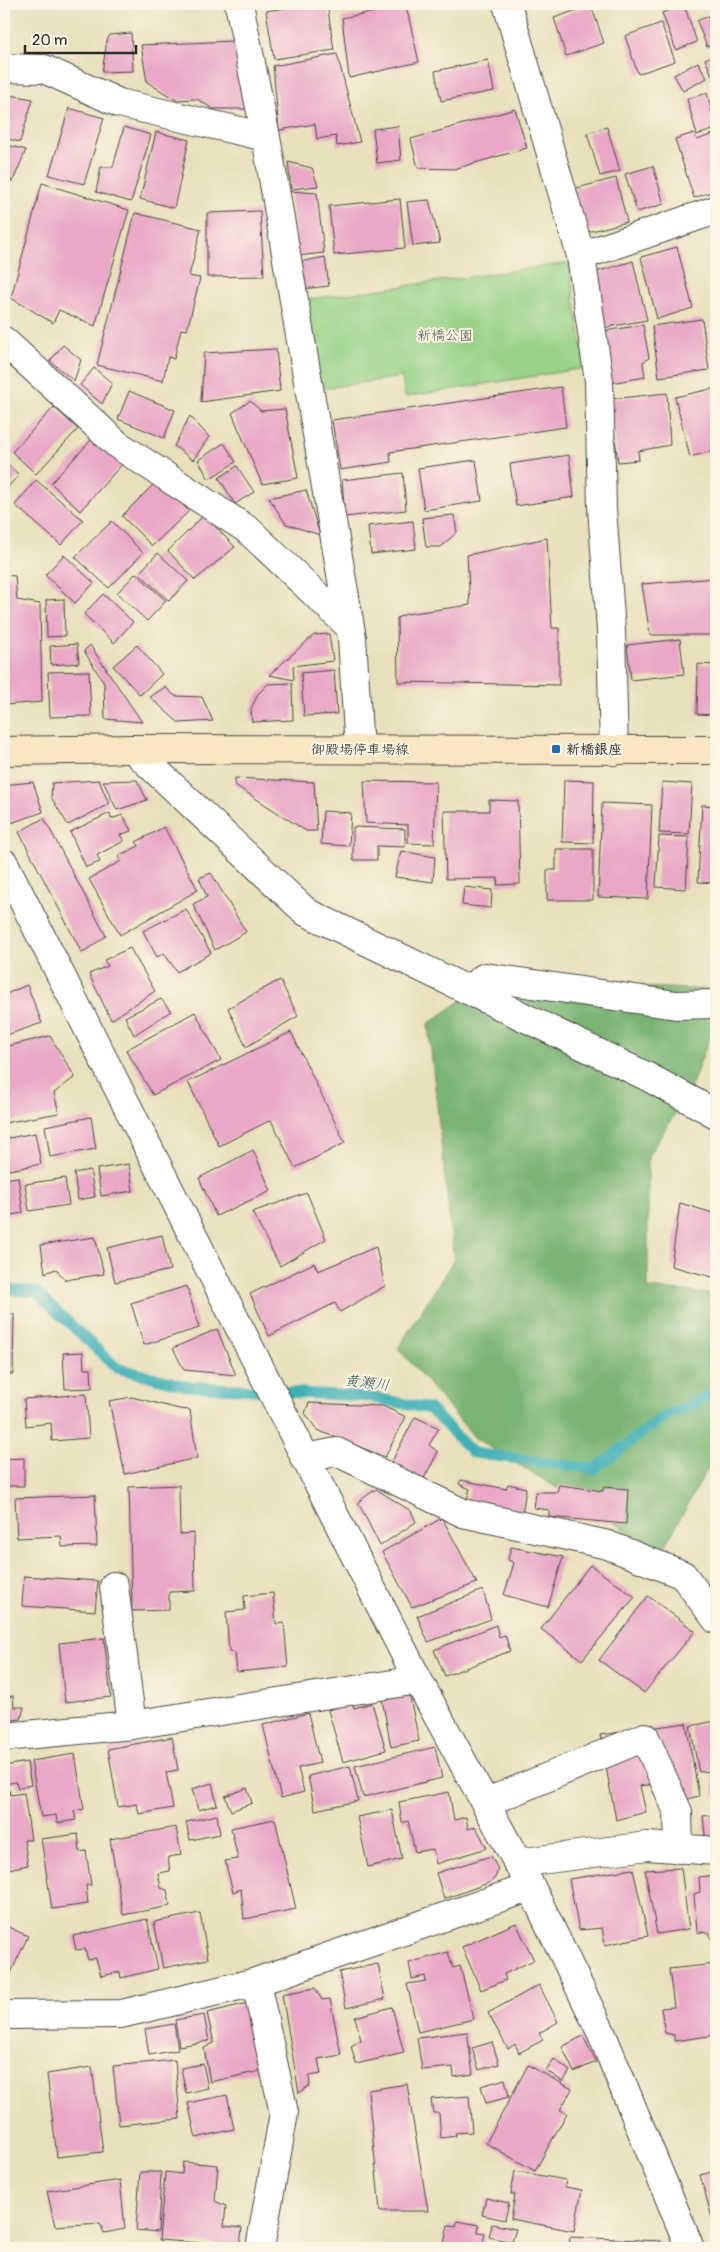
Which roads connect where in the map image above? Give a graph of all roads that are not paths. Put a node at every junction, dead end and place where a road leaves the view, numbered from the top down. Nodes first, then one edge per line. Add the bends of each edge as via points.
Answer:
1 (239, 4) edge
2 (507, 4) edge
3 (4, 68) edge
4 (266, 137) junction
5 (716, 210) edge
6 (581, 256) junction
7 (4, 341) edge
8 (350, 627) junction
9 (133, 749) junction
10 (359, 749) junction
11 (716, 750) edge
12 (4, 751) edge
13 (614, 751) junction
14 (4, 863) edge
15 (15, 910) edge
16 (467, 990) junction
17 (716, 1004) edge
18 (716, 1114) edge
19 (304, 1458) junction
20 (114, 1586) dead end
21 (716, 1619) edge
22 (418, 1680) junction
23 (132, 1725) junction
24 (4, 1737) edge
25 (485, 1803) junction
26 (679, 1849) junction
27 (716, 1851) edge
28 (517, 1863) junction
29 (531, 1887) junction
30 (256, 1982) junction
31 (4, 2015) edge
32 (260, 2248) edge
33 (690, 2248) edge

1 - 4 street
2 - 6 street
3 - 4 street via 44,69 119,103
4 - 8 street
5 - 6 street
6 - 13 street via 599,381
7 - 8 street via 118,445 248,530
8 - 10 street
9 - 10 main road, 御殿場停車場線
9 - 12 main road, 御殿場停車場線
9 - 16 street via 306,912
10 - 13 main road, 御殿場停車場線
11 - 13 main road, 御殿場停車場線
14 - 15 street
15 - 19 street
16 - 17 street via 486,977 676,1005
16 - 18 street via 648,1077
19 - 21 street via 337,1452 463,1513 608,1545 684,1575
19 - 22 street
20 - 23 street
22 - 23 street
22 - 25 street
23 - 24 street
25 - 26 street via 645,1737 678,1812
25 - 28 street
26 - 27 street
26 - 28 street via 647,1846
28 - 29 street
29 - 30 street
29 - 33 street via 601,2032
30 - 31 street via 122,2014
30 - 32 street via 284,2114

